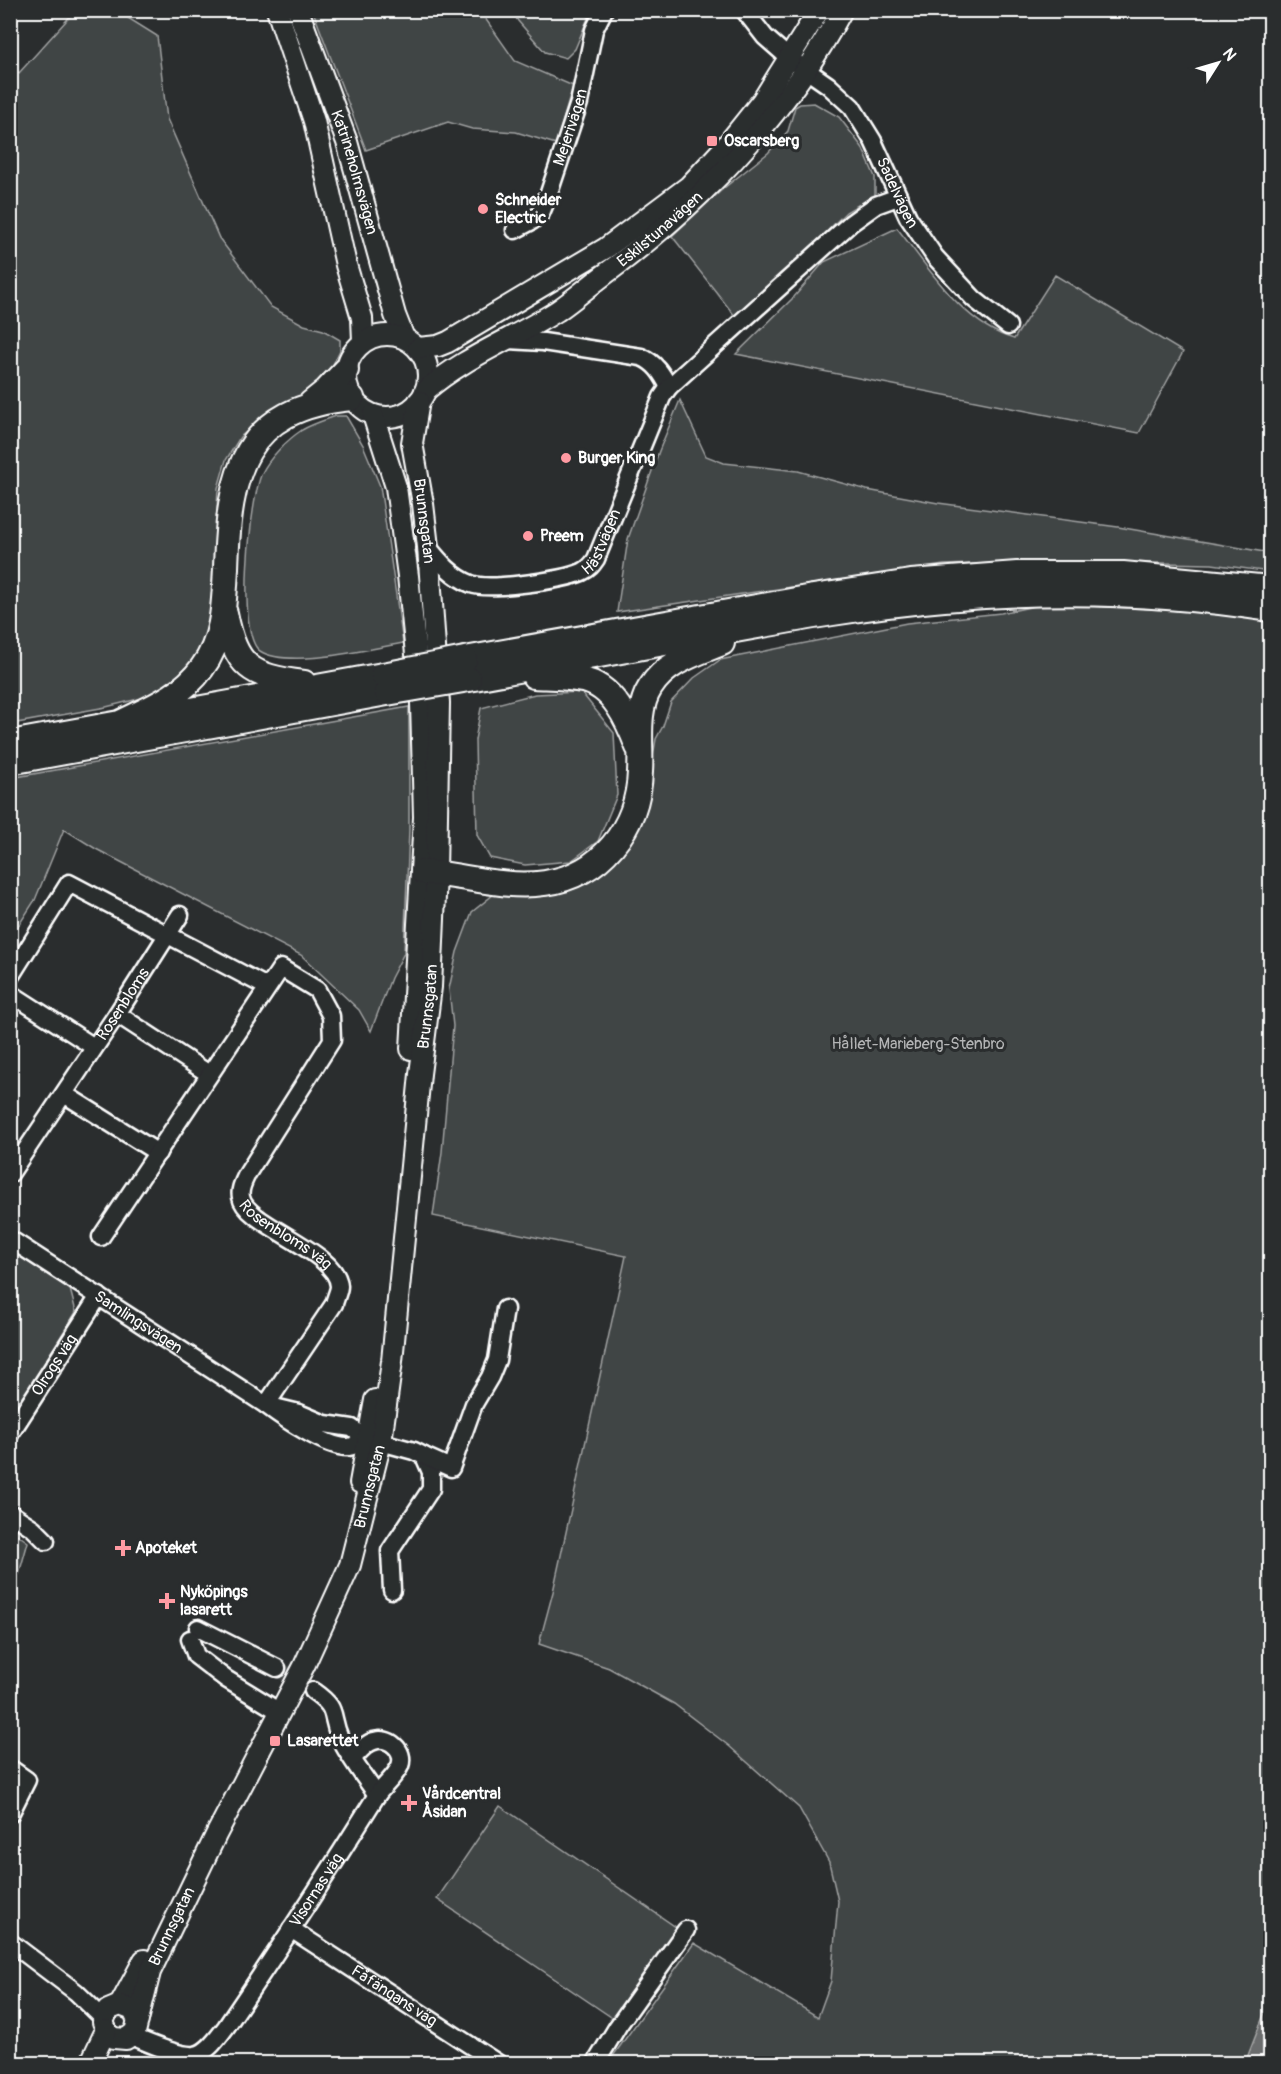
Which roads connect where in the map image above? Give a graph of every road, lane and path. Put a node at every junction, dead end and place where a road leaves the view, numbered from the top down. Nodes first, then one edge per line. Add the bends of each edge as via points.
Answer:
1 (277, 10) edge
2 (298, 10) edge
3 (604, 10) edge
4 (744, 10) edge
5 (819, 10) edge
6 (842, 10) edge
7 (797, 64) junction
8 (898, 197) junction
9 (515, 230) dead end
10 (1008, 326) dead end
11 (508, 340) junction
12 (363, 341) junction
13 (411, 343) junction
14 (345, 370) junction
15 (669, 387) junction
16 (422, 396) junction
17 (352, 398) junction
18 (306, 408) junction
19 (373, 415) junction
20 (428, 548) junction
21 (1270, 588) edge
22 (224, 608) junction
23 (1270, 609) edge
24 (769, 624) junction
25 (467, 669) junction
26 (499, 673) junction
27 (385, 684) junction
28 (324, 686) junction
29 (120, 723) junction
30 (10, 742) edge
31 (640, 753) junction
32 (10, 762) edge
33 (429, 873) junction
34 (180, 915) dead end
35 (168, 935) junction
36 (10, 977) edge
37 (267, 987) junction
38 (10, 993) edge
39 (117, 1014) junction
40 (94, 1047) junction
41 (208, 1074) junction
42 (64, 1094) junction
43 (158, 1153) junction
44 (10, 1174) edge
45 (101, 1237) dead end
46 (10, 1239) edge
47 (99, 1296) junction
48 (506, 1310) dead end
49 (266, 1405) junction
50 (10, 1434) edge
51 (374, 1441) junction
52 (424, 1456) junction
53 (10, 1513) edge
54 (46, 1541) dead end
55 (392, 1590) dead end
56 (277, 1668) tunnel mouth
57 (313, 1690) tunnel mouth
58 (280, 1712) junction
59 (353, 1758) junction
60 (10, 1768) edge
61 (376, 1795) junction
62 (10, 1814) edge
63 (291, 1929) junction
64 (686, 1930) dead end
65 (10, 1941) edge
66 (121, 2023) junction
67 (90, 2064) edge
68 (101, 2064) edge
69 (499, 2064) edge
70 (595, 2064) edge

1 - 12 main road, Katrineholmsvägen via 314,121 362,318
2 - 13 main road, Katrineholmsvägen via 347,142 395,315
3 - 9 street, Mejerivägen via 594,30 579,103 548,196 541,213
4 - 7 street, Sadelvägen via 765,38
5 - 7 main road, Eskilstunavägen
6 - 7 main road, Eskilstunavägen
7 - 8 street, Sadelvägen via 852,108 873,141
7 - 11 main road, Eskilstunavägen via 753,139 729,167 636,251 557,310
7 - 13 main road, Eskilstunavägen via 689,186 606,248 448,342 438,346
8 - 10 street, Sadelvägen via 935,257 974,299
8 - 15 street, Hästvägen via 851,223
11 - 15 street via 648,359
11 - 16 main road, Eskilstunavägen via 460,364
12 - 13 main road via 383,334
12 - 14 main road via 351,354
13 - 16 main road via 428,369
14 - 17 main road
14 - 18 highway
15 - 20 street, Hästvägen via 590,568 567,576 498,587 473,585 451,572
16 - 19 main road via 409,410 396,416
16 - 20 main road, Brunnsgatan via 412,443
17 - 18 highway
17 - 19 main road
18 - 22 highway via 274,424 243,461 230,506
19 - 33 main road, Brunnsgatan via 396,487 408,576 421,704
20 - 33 main road, Brunnsgatan via 440,703
21 - 25 highway via 1123,574 1017,574 911,582 813,597
22 - 28 highway via 234,648 250,668 282,680
22 - 29 highway via 211,655 191,681 167,700
23 - 24 highway via 1182,598 1002,595 904,603
24 - 26 highway
24 - 31 highway via 680,660 662,673 644,699
25 - 26 highway
25 - 27 highway, bridge
26 - 31 highway via 595,684 622,711
27 - 28 highway
27 - 32 highway
28 - 29 highway
29 - 30 highway
31 - 33 highway via 638,791 629,822 602,857 580,872 556,881 527,885
33 - 51 main road, Brunnsgatan via 431,987 393,1349
34 - 35 street, Rosenbloms
35 - 36 street via 69,883
35 - 37 street
35 - 39 street, Rosenbloms
37 - 41 street, Rosenbloms väg
37 - 49 street, Rosenbloms väg via 281,968 317,990 331,1016 332,1040 247,1174 241,1198 250,1212 321,1258 334,1271 339,1285 334,1304
38 - 40 street
39 - 40 street, Rosenbloms
39 - 41 street
40 - 42 street, Rosenbloms
41 - 43 street, Rosenbloms väg
42 - 43 street
42 - 44 street, Rosenbloms
43 - 45 street, Rosenbloms väg
46 - 47 street, Samlingsvägen
47 - 49 street, Samlingsvägen
47 - 50 street, Olrogs väg
48 - 52 street via 497,1360 466,1423 451,1468
49 - 51 street, Samlingsvägen via 293,1425 332,1443 348,1447
51 - 52 street
51 - 58 main road, Brunnsgatan via 350,1565
52 - 55 street via 431,1489 390,1551
53 - 54 street
56 - 58 street via 194,1634 196,1656
57 - 59 street via 333,1711 340,1738
58 - 66 main road, Brunnsgatan
59 - 61 street
59 - 61 street, Visornas väg via 371,1741 382,1739 400,1751 401,1763
60 - 62 street via 27,1780
61 - 63 street, Visornas väg
63 - 66 street, Visornas väg via 226,2027 210,2046 195,2055 180,2053
63 - 69 street, Fåfängans väg
64 - 70 street
65 - 66 street, Visornas väg
66 - 67 main road, Brunnsgatan
66 - 68 main road, Brunnsgatan

